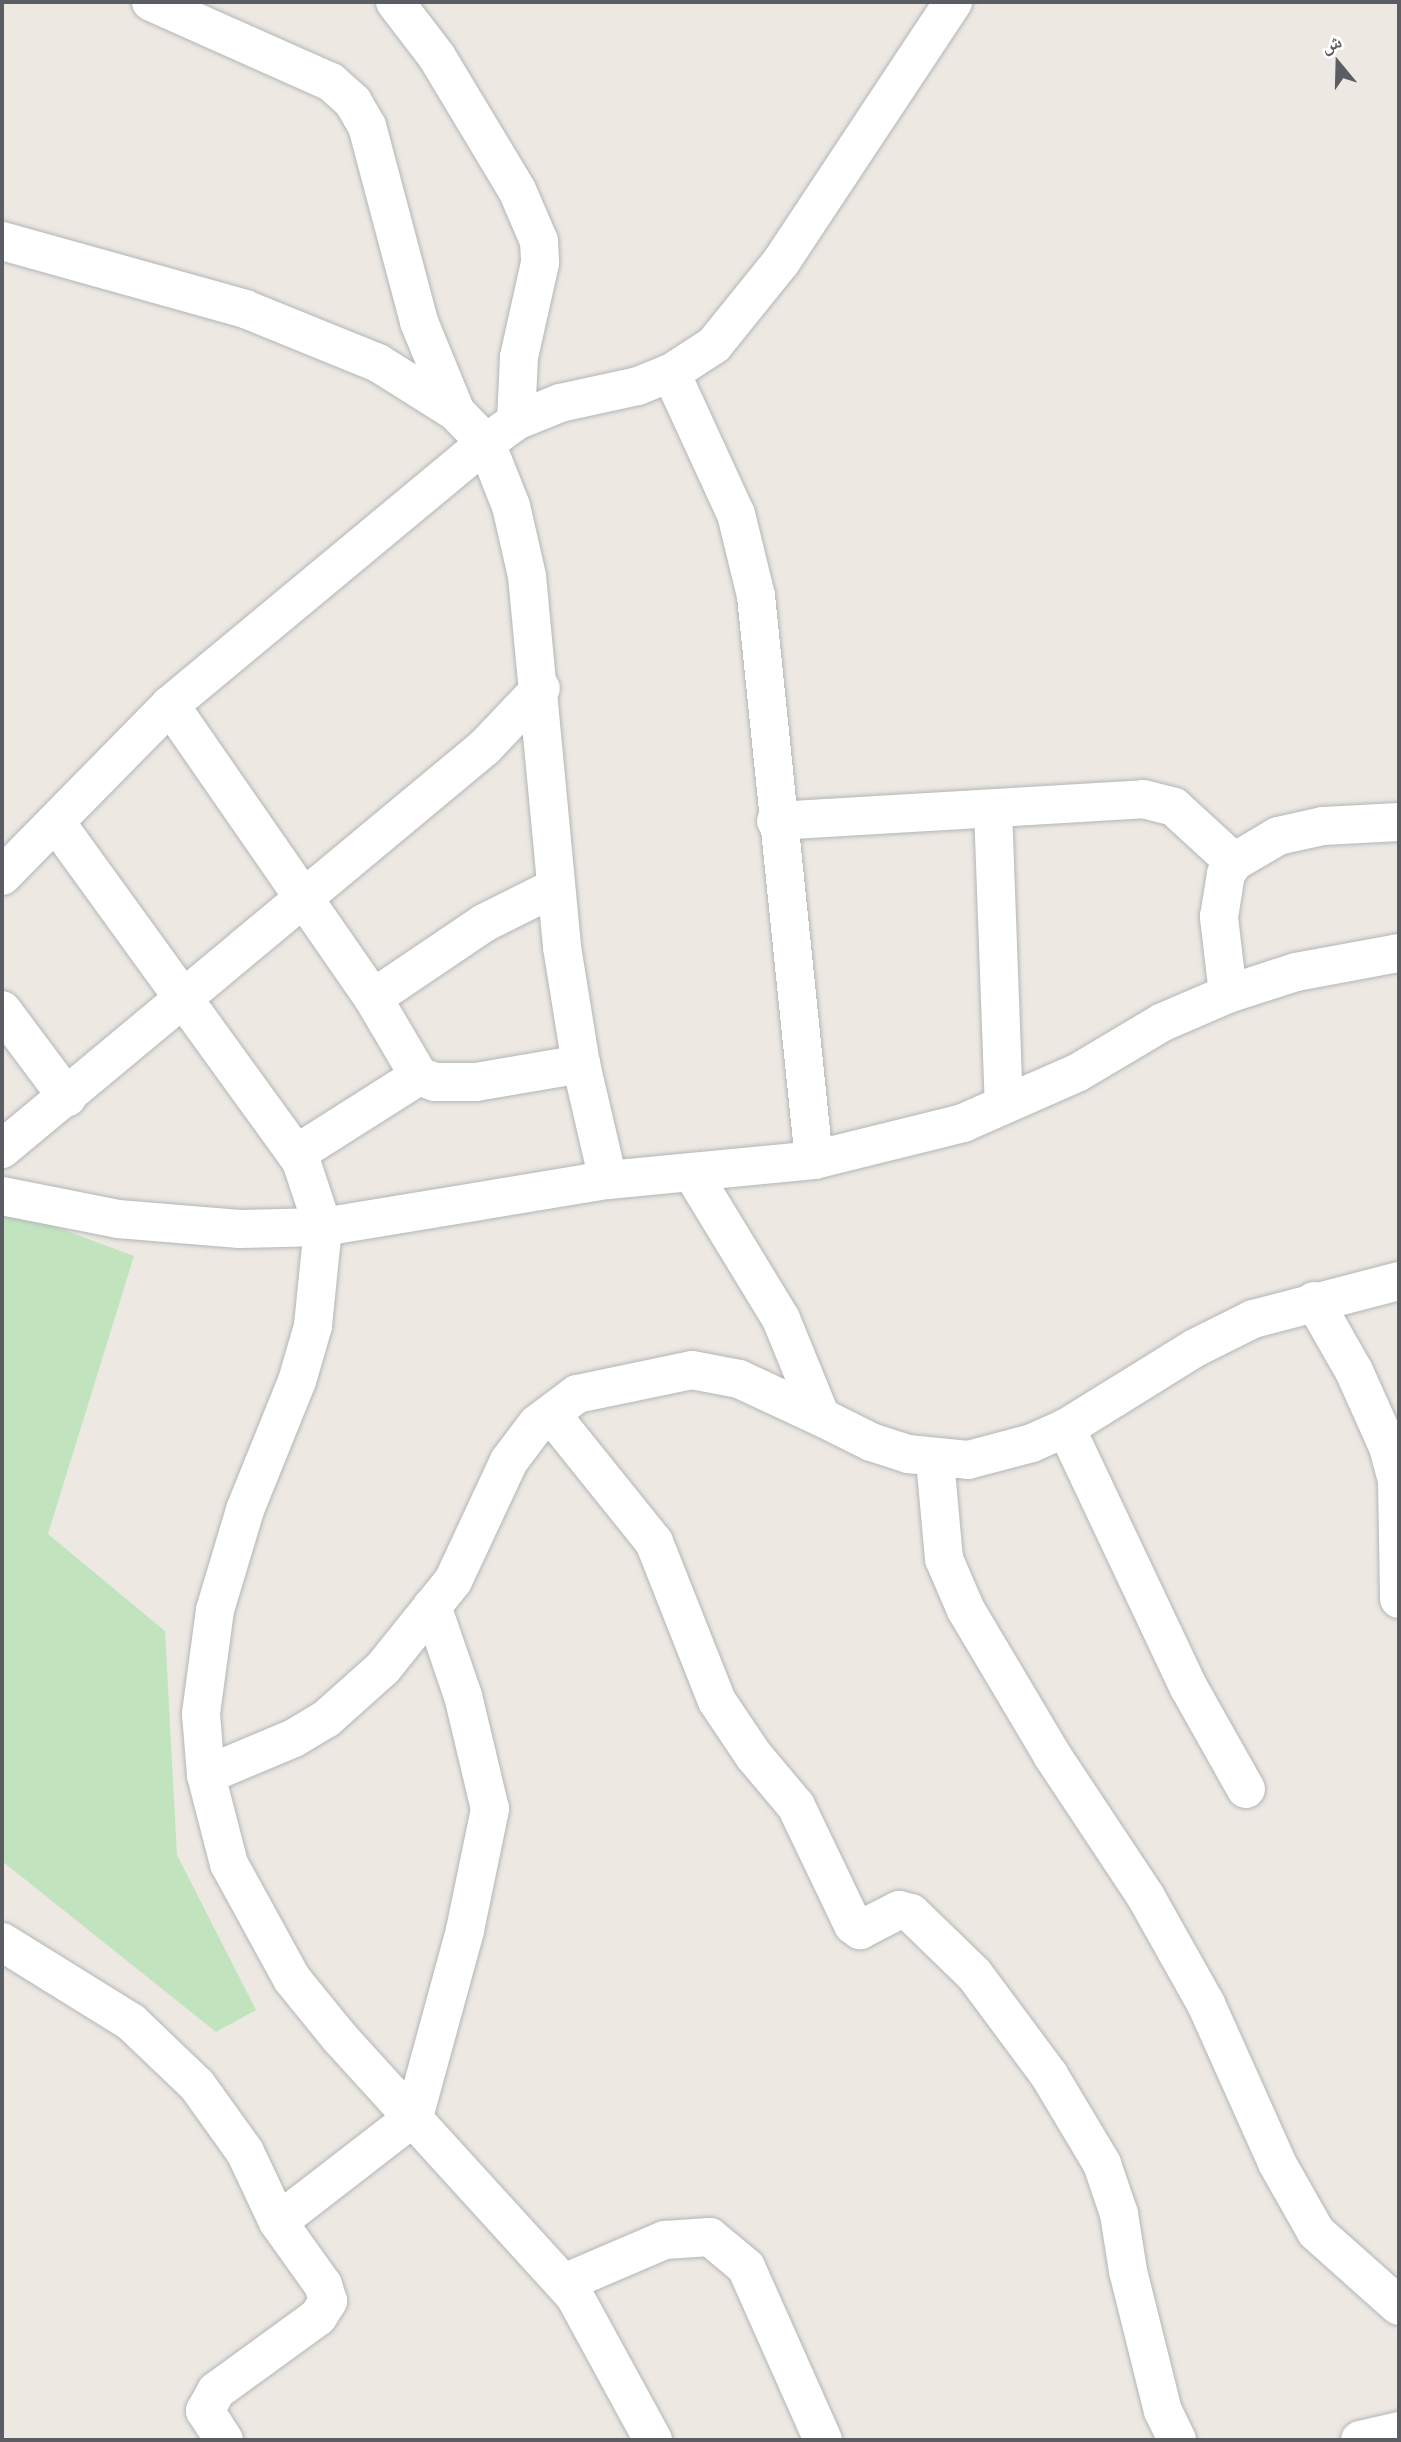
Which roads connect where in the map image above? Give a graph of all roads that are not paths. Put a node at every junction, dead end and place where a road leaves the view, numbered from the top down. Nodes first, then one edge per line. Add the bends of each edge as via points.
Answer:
1 (151, 2) edge
2 (396, 2) edge
3 (953, 2) edge
4 (2, 241) edge
5 (671, 373) junction
6 (456, 412) junction
7 (516, 421) junction
8 (486, 443) junction
9 (541, 688) junction
10 (170, 705) junction
11 (993, 809) junction
12 (776, 821) junction
13 (1399, 822) edge
14 (57, 824) junction
15 (1234, 862) junction
16 (2, 876) edge
17 (556, 887) junction
18 (304, 900) junction
19 (1399, 953) edge
20 (184, 993) junction
21 (1228, 994) junction
22 (373, 998) junction
23 (2, 1010) edge
24 (581, 1064) junction
25 (419, 1076) junction
26 (67, 1097) junction
27 (1004, 1104) junction
28 (2, 1149) edge
29 (296, 1154) junction
30 (814, 1160) junction
31 (693, 1174) junction
32 (608, 1180) junction
33 (2, 1196) edge
34 (323, 1227) junction
35 (1399, 1280) edge
36 (1314, 1301) junction
37 (551, 1414) junction
38 (821, 1417) junction
39 (1066, 1428) junction
40 (935, 1460) junction
41 (1399, 1599) edge
42 (432, 1606) junction
43 (206, 1775) junction
44 (1246, 1789) dead end
45 (2, 1942) edge
46 (414, 2117) junction
47 (278, 2222) junction
48 (564, 2283) junction
49 (1397, 2300) edge
50 (1399, 2431) edge
51 (223, 2440) edge
52 (653, 2440) edge
53 (823, 2440) edge
54 (1177, 2440) edge
55 (1360, 2440) edge

1 - 6 street via 331,82 353,102 367,126 419,322
2 - 7 street via 437,57 517,190 539,241 540,263 519,357
3 - 5 street via 789,251 733,327 698,359
4 - 6 street via 246,309 378,363
5 - 7 street via 638,386 560,403
5 - 12 street via 736,514 756,596
6 - 8 street
7 - 8 street
8 - 9 street via 511,506 527,576
8 - 10 street
9 - 17 street
9 - 18 street via 485,747
10 - 14 street
10 - 18 street
11 - 12 street
11 - 15 street via 1156,801 1196,823
11 - 27 street
12 - 30 street
13 - 15 street via 1323,826 1278,836
14 - 16 street
14 - 20 street
15 - 21 street via 1226,874 1219,917
17 - 22 street via 484,923
17 - 24 street
18 - 20 street
18 - 22 street
19 - 21 street via 1296,972
20 - 26 street
20 - 29 street
21 - 27 street via 1163,1022 1077,1073
22 - 25 street
23 - 26 street
24 - 25 street via 476,1082 435,1082
24 - 32 street
25 - 29 street
26 - 28 street
27 - 30 street via 963,1123
29 - 34 street via 311,1180
30 - 31 street
31 - 32 street
31 - 38 street via 781,1318
32 - 34 street
33 - 34 street via 118,1219 240,1229
34 - 43 street via 313,1326 297,1381 245,1510 215,1610 201,1714
35 - 36 street
36 - 39 street via 1253,1319 1195,1348
36 - 41 street via 1354,1371 1388,1447 1397,1480
37 - 38 street via 577,1394 692,1370 739,1379
37 - 42 street via 509,1461 453,1581
37 - 54 street via 654,1542 717,1701 754,1756 796,1806 852,1925 860,1930 899,1910 911,1913 974,1974 1049,2075 1102,2164 1119,2214 1128,2271 1163,2411
38 - 40 street via 871,1442
39 - 40 street via 1032,1443 968,1460
39 - 44 street via 1189,1689
40 - 49 street via 944,1559 966,1610 1052,1755 1153,1909 1206,2004 1277,2163 1316,2232
42 - 43 street via 383,1668 326,1719 257,1756
42 - 46 street via 463,1696 490,1809 465,1930
43 - 46 street via 229,1864 292,1979
45 - 47 street via 131,2022 197,2085 244,2152
46 - 47 street
46 - 48 street
47 - 51 street via 323,2285 328,2301 318,2317 216,2391 205,2411
48 - 52 street
48 - 53 street via 665,2240 710,2237 746,2267
50 - 55 street

